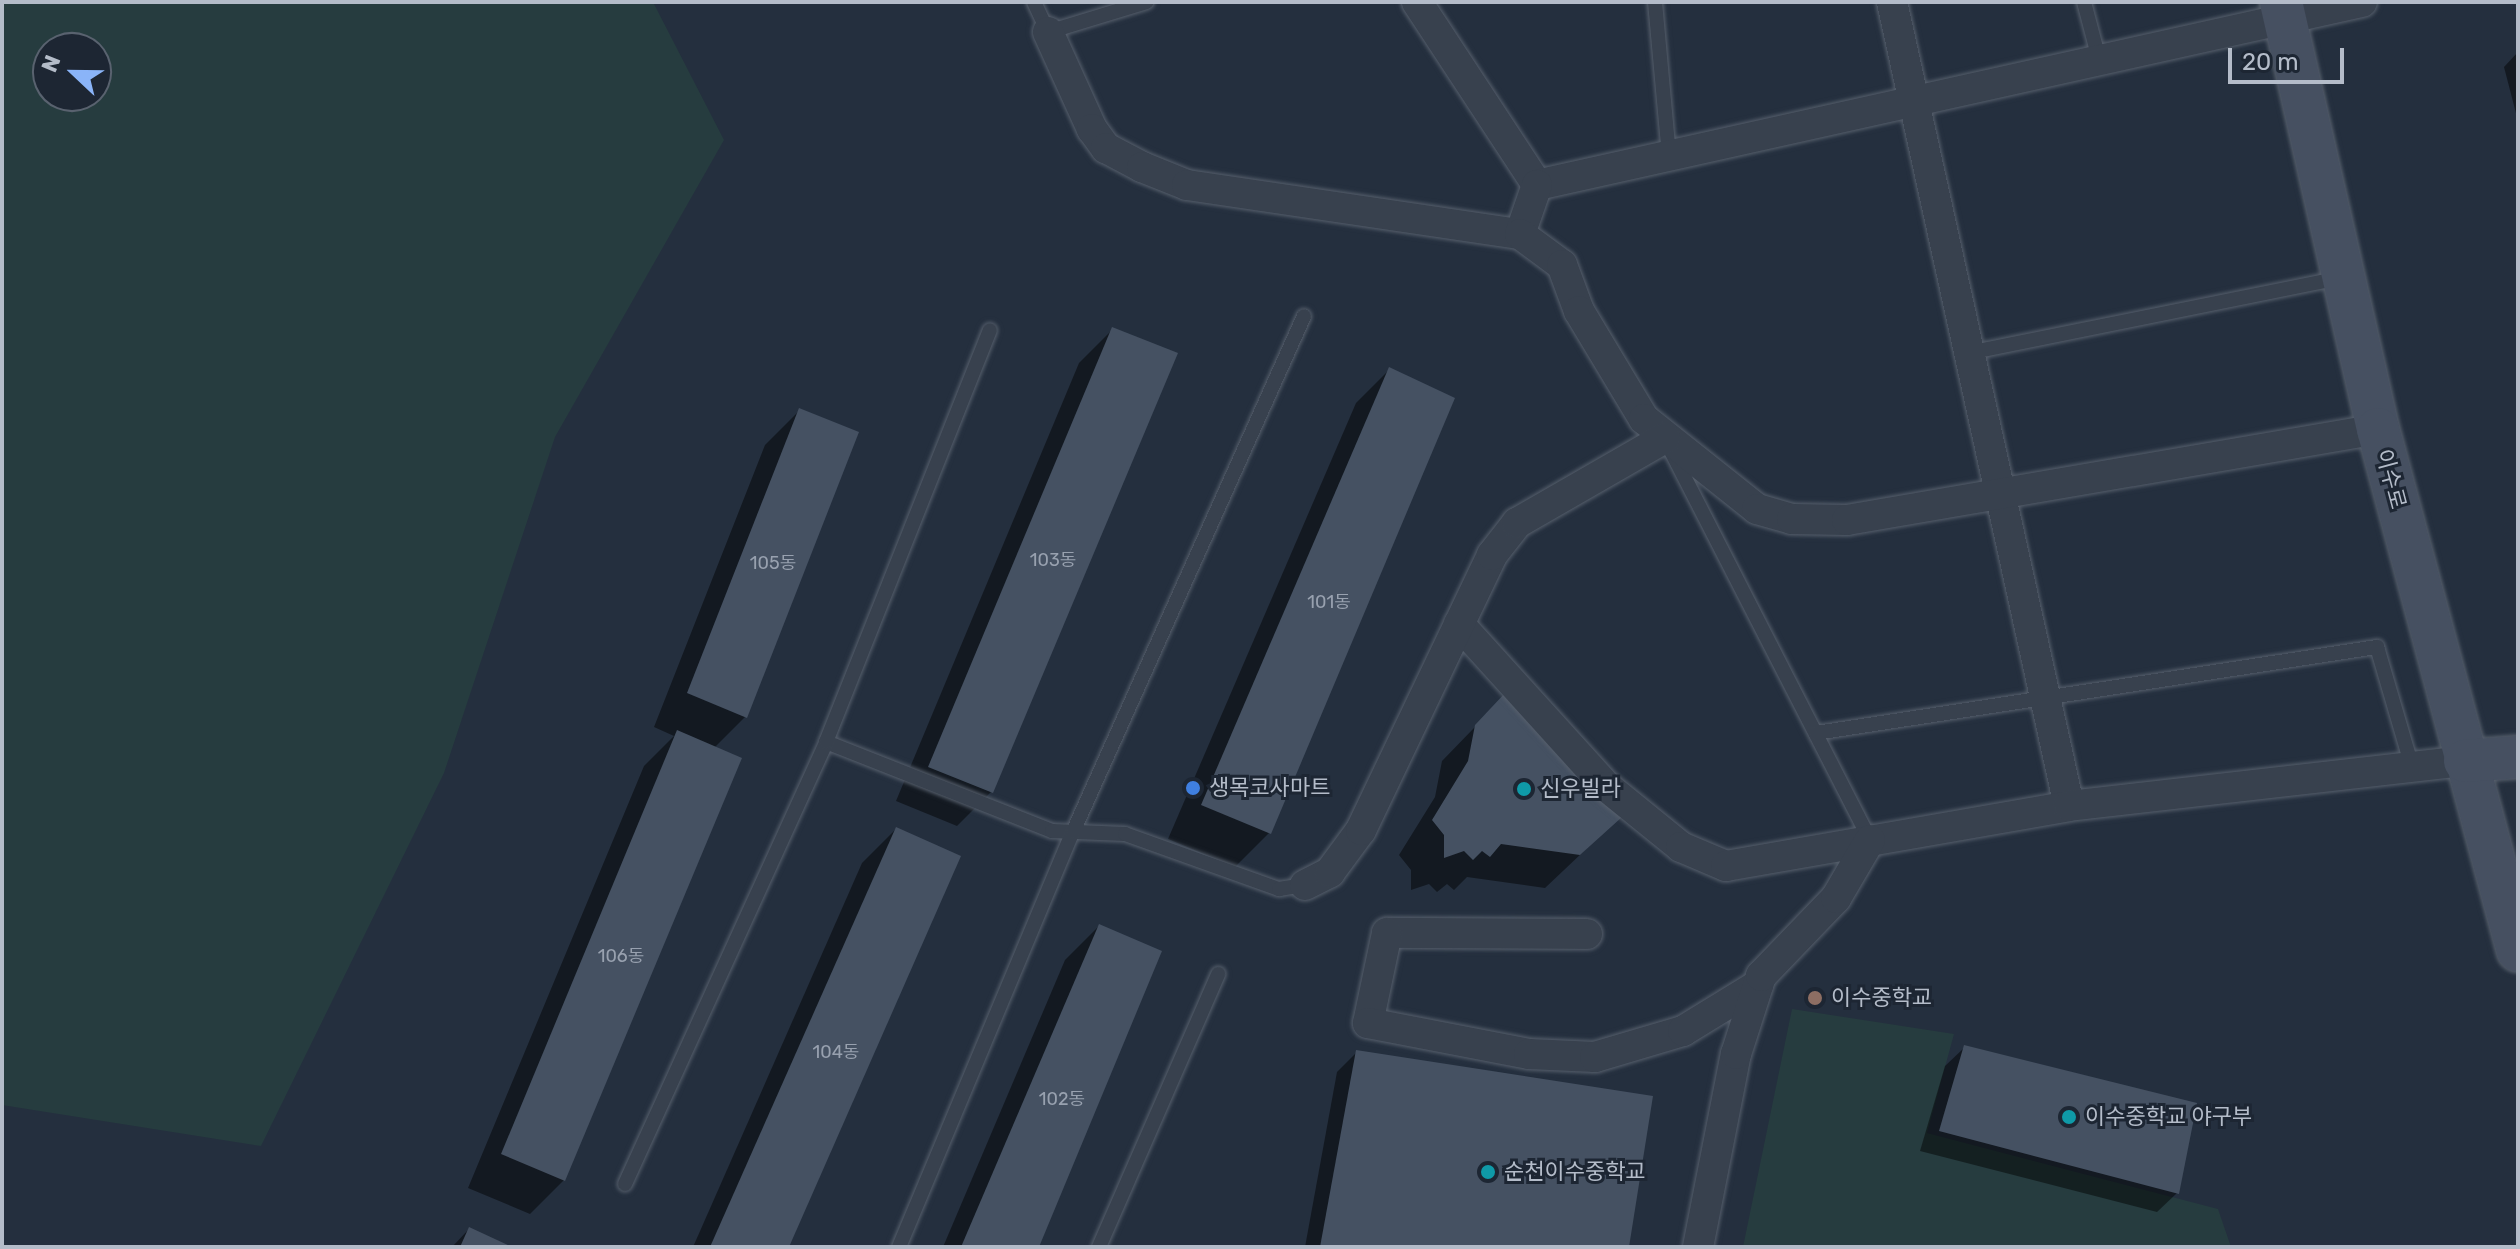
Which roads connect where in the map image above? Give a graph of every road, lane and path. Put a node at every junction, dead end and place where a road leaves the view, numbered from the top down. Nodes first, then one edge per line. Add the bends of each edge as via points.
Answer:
1 (1034, 2) edge
2 (1147, 2) edge
3 (1417, 2) edge
4 (1655, 2) edge
5 (1892, 2) edge
6 (2084, 2) edge
7 (2362, 2) edge
8 (2283, 11) edge
9 (1048, 32) junction
10 (2099, 59) junction
11 (1917, 99) junction
12 (1669, 155) junction
13 (1537, 185) junction
14 (1520, 234) junction
15 (2341, 278) junction
16 (1304, 316) dead end
17 (990, 330) dead end
18 (1973, 352) junction
19 (2378, 429) junction
20 (1665, 438) junction
21 (2007, 498) junction
22 (1459, 624) junction
23 (2047, 698) junction
24 (1816, 733) junction
25 (826, 742) junction
26 (2518, 757) edge
27 (2465, 761) junction
28 (2412, 767) junction
29 (2069, 806) junction
30 (1073, 832) junction
31 (1870, 840) junction
32 (1305, 885) joint
33 (1587, 934) dead end
34 (2518, 951) edge
35 (1218, 974) dead end
36 (1758, 985) junction
37 (625, 1184) dead end
38 (899, 1247) edge
39 (1099, 1247) edge
40 (1698, 1247) edge

1 - 9 lane
2 - 9 lane
3 - 13 street
4 - 12 lane
5 - 11 street
6 - 10 lane
7 - 8 street
8 - 10 street
8 - 15 main road, 이수로
9 - 14 street via 1092,129 1132,163 1187,185
10 - 11 street
11 - 12 street
11 - 18 street
12 - 13 street
13 - 14 street
14 - 20 street via 1562,265 1624,387
15 - 18 lane
15 - 19 main road, 이수로
16 - 30 lane
17 - 25 lane
18 - 21 street
19 - 21 street
19 - 27 main road, 이수로
20 - 21 street via 1729,492 1792,519 1847,520
20 - 22 street via 1517,523 1492,555
20 - 24 lane
21 - 23 street
22 - 31 street via 1607,787 1681,847 1726,866
22 - 32 street via 1361,830 1330,872
23 - 24 lane
23 - 28 lane via 2377,647
23 - 29 street
24 - 31 lane
25 - 30 lane via 1052,831
25 - 37 lane
26 - 27 main road
27 - 28 street
27 - 34 main road, 이수로
28 - 29 street
29 - 31 street
30 - 32 lane via 1125,834 1279,889
30 - 38 lane
31 - 36 street via 1836,898
33 - 36 street via 1387,933 1368,1023 1529,1054 1595,1057 1683,1031
35 - 39 lane
36 - 40 street via 1736,1054

